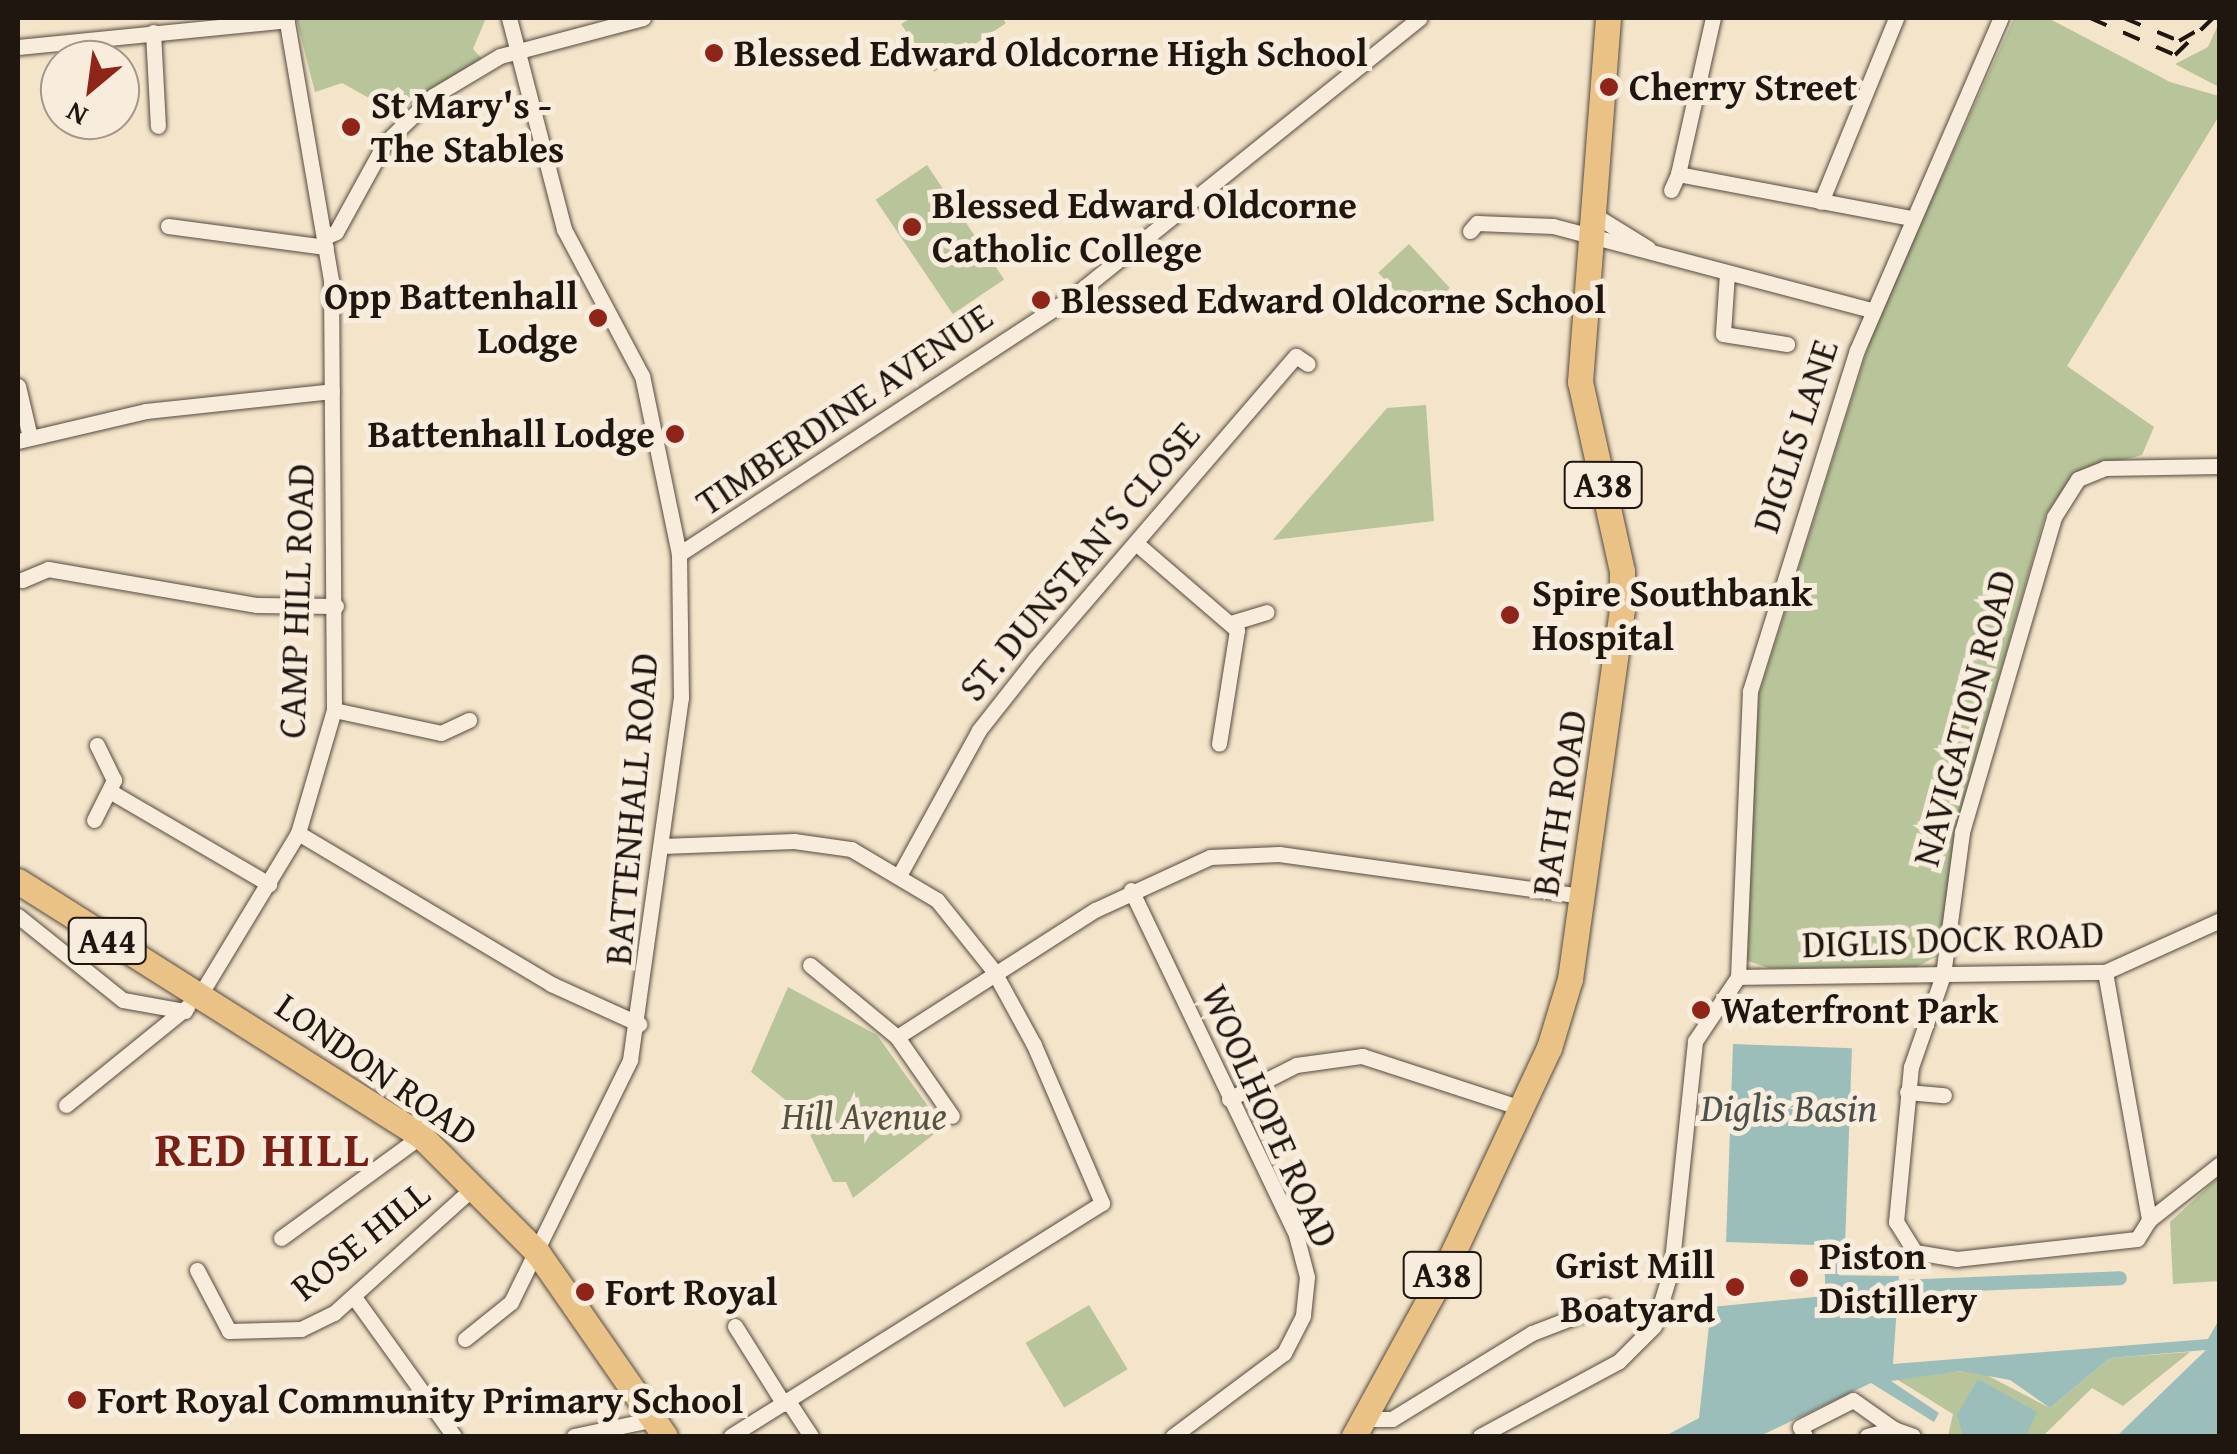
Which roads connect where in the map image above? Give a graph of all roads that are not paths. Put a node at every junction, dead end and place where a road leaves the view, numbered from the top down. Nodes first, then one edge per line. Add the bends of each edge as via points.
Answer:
1 (509, 18) edge
2 (643, 18) edge
3 (1419, 18) edge
4 (1608, 18) edge
5 (1713, 18) edge
6 (1896, 18) edge
7 (2001, 18) edge
8 (286, 19) edge
9 (153, 32) junction
10 (18, 47) edge
11 (516, 50) junction
12 (158, 126) dead end
13 (1678, 174) junction
14 (1671, 190) dead end
15 (1821, 202) junction
16 (1911, 218) junction
17 (1587, 222) junction
18 (168, 226) dead end
19 (1470, 231) dead end
20 (326, 242) junction
21 (1683, 266) junction
22 (1727, 273) junction
23 (1872, 310) junction
24 (1787, 344) dead end
25 (1296, 355) dead end
26 (18, 386) edge
27 (332, 391) junction
28 (24, 439) edge
29 (2220, 466) edge
30 (1136, 544) junction
31 (679, 554) junction
32 (22, 580) dead end
33 (336, 606) junction
34 (1266, 612) dead end
35 (1234, 622) junction
36 (334, 710) junction
37 (469, 720) dead end
38 (1219, 744) dead end
39 (97, 745) dead end
40 (112, 792) junction
41 (94, 820) dead end
42 (298, 833) junction
43 (662, 846) junction
44 (900, 872) junction
45 (18, 881) edge
46 (269, 884) junction
47 (1131, 890) junction
48 (1583, 896) junction
49 (18, 916) edge
50 (2220, 920) edge
51 (810, 966) dead end
52 (993, 970) junction
53 (2104, 972) junction
54 (1943, 975) junction
55 (1738, 978) junction
56 (194, 1000) junction
57 (639, 1024) junction
58 (897, 1038) junction
59 (1907, 1092) junction
60 (1944, 1094) dead end
61 (1229, 1099) junction
62 (66, 1105) dead end
63 (1521, 1108) junction
64 (952, 1116) dead end
65 (421, 1136) junction
66 (2220, 1164) edge
67 (476, 1184) junction
68 (2149, 1220) junction
69 (281, 1238) dead end
70 (536, 1252) junction
71 (197, 1270) dead end
72 (354, 1297) junction
73 (1604, 1305) dead end
74 (735, 1326) dead end
75 (465, 1339) dead end
76 (786, 1403) junction
77 (658, 1428) edge
78 (1359, 1428) edge
79 (1894, 1429) junction
80 (454, 1436) edge
81 (574, 1436) edge
82 (731, 1436) edge
83 (811, 1436) edge
84 (1173, 1436) edge
85 (1480, 1436) edge
86 (1805, 1436) edge
87 (1867, 1436) edge
88 (1913, 1436) edge

1 - 11 street, BATTENHALL ROAD
2 - 11 street
3 - 31 street, TIMBERDINE AVENUE via 1074,295
4 - 17 main road, BATH ROAD / A38
5 - 13 street
6 - 15 street
7 - 16 street, DIGLIS LANE
8 - 9 street
8 - 20 street, CAMP HILL ROAD
9 - 10 street
9 - 12 street
11 - 20 street via 433,96 386,143
11 - 31 street, BATTENHALL ROAD via 564,228 642,376
13 - 14 street
13 - 15 street
15 - 16 street
16 - 23 street, DIGLIS LANE
17 - 19 street via 1477,222
17 - 21 street
17 - 21 street
17 - 48 main road, BATH ROAD / A38 via 1580,382 1622,570
18 - 20 street
20 - 27 street, CAMP HILL ROAD
21 - 22 street
22 - 23 street
22 - 24 street via 1723,334
23 - 55 street, DIGLIS LANE via 1750,691
25 - 30 street, ST. DUNSTAN'S CLOSE
26 - 28 street
27 - 28 street via 146,411
27 - 33 street, CAMP HILL ROAD
29 - 54 street, NAVIGATION ROAD via 2132,468 2078,480 2047,538 1962,832
30 - 35 street
30 - 44 street, ST. DUNSTAN'S CLOSE via 979,730
31 - 43 street, BATTENHALL ROAD via 681,698
32 - 33 street via 48,570 257,605
33 - 36 street, CAMP HILL ROAD
34 - 35 street
35 - 38 street
36 - 37 street via 441,733
36 - 42 street, CAMP HILL ROAD
39 - 40 street
40 - 41 street
40 - 46 street
42 - 46 street, CAMP HILL ROAD
42 - 57 street via 564,992
43 - 44 street via 821,844
43 - 57 street, BATTENHALL ROAD
44 - 52 street via 937,900
45 - 56 main road, LONDON ROAD / A44
46 - 56 street, CAMP HILL ROAD
47 - 48 street via 1210,857 1247,854
47 - 52 street
47 - 61 street, WOOLHOPE ROAD
48 - 63 main road, BATH ROAD / A38 via 1570,979
49 - 56 street via 123,1000
50 - 53 street, DIGLIS DOCK ROAD
51 - 58 street
52 - 58 street
52 - 76 street via 1070,1116 1102,1203
53 - 54 street, DIGLIS DOCK ROAD
53 - 68 street
54 - 55 street, DIGLIS DOCK ROAD
54 - 59 street, NAVIGATION ROAD
55 - 85 street via 1696,1042 1670,1270 1654,1326 1619,1361
56 - 62 street, CAMP HILL ROAD
56 - 65 main road, LONDON ROAD / A44
57 - 70 street, BATTENHALL ROAD via 617,1094
58 - 64 street
59 - 60 street
59 - 68 street, NAVIGATION ROAD via 1896,1222 1915,1252 1956,1259 2104,1243 2137,1238
61 - 63 street via 1296,1065 1362,1056
61 - 84 street, WOOLHOPE ROAD via 1296,1234 1304,1316 1266,1374
63 - 78 main road, BATH ROAD / A38
65 - 67 main road, LONDON ROAD / A44
65 - 69 street
66 - 68 street
67 - 70 main road, LONDON ROAD / A44
67 - 72 street, ROSE HILL
70 - 75 street, BATTENHALL ROAD via 511,1302
70 - 77 main road, LONDON ROAD / A44
71 - 72 street, ROSE HILL via 220,1325 240,1334 302,1329
72 - 80 street
73 - 78 street via 1532,1333 1392,1419
74 - 76 street
76 - 82 street
76 - 83 street
77 - 81 street
79 - 86 street via 1853,1400 1800,1427
79 - 87 street
79 - 88 street

